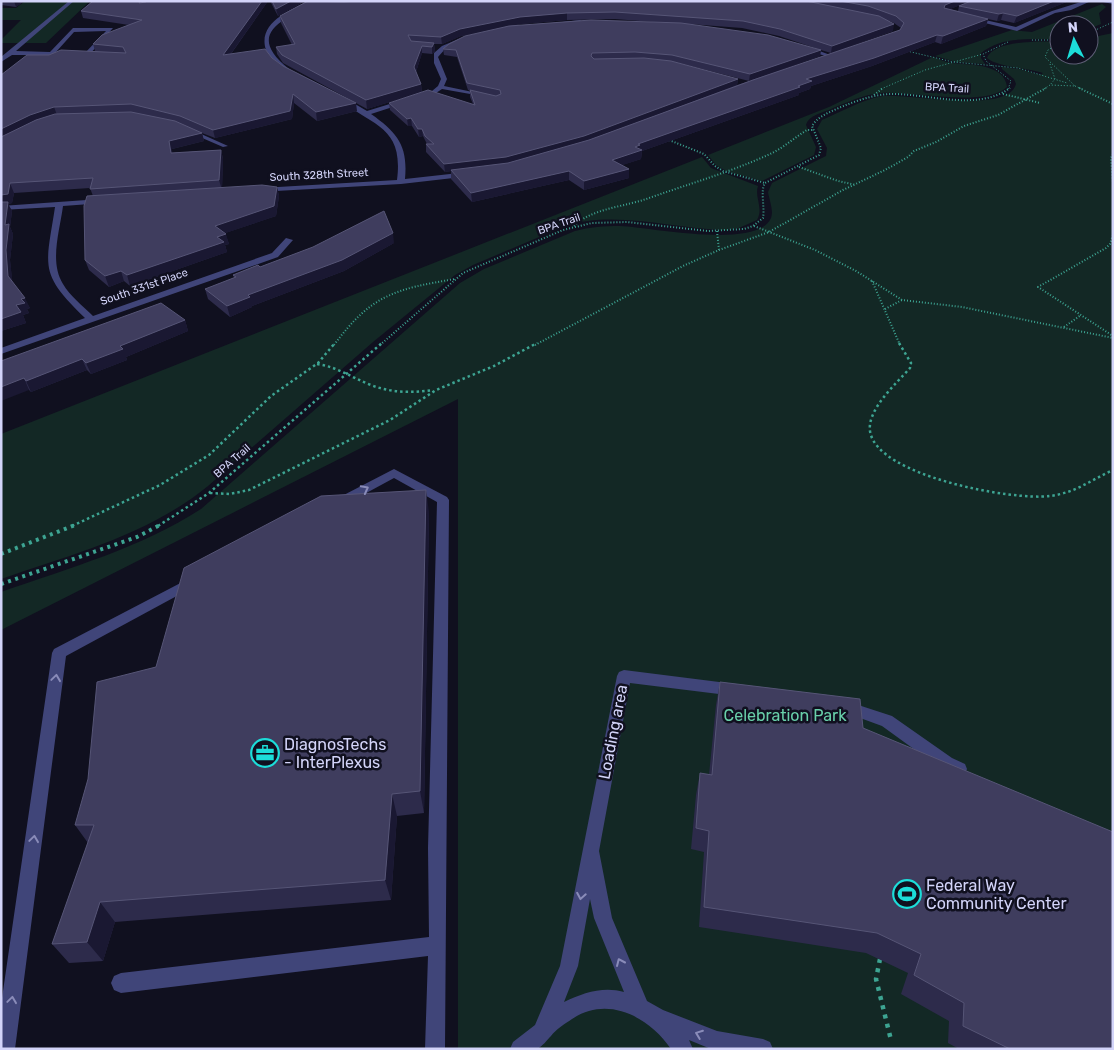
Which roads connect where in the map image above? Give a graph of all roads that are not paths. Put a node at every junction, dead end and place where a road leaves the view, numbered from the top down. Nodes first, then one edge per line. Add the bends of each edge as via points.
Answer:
1 (72, 1) edge
2 (1078, 1) edge
3 (1105, 1) edge
4 (312, 2) edge
5 (1087, 2) edge
6 (1113, 3) edge
7 (321, 4) edge
8 (964, 17) edge
9 (588, 22) edge
10 (518, 27) edge
11 (468, 38) edge
12 (798, 45) edge
13 (434, 47) edge
14 (442, 48) junction
15 (12, 53) junction
16 (838, 53) edge
17 (50, 54) junction
18 (87, 54) junction
19 (96, 55) edge
20 (830, 56) junction
21 (821, 59) edge
22 (1, 60) edge
23 (290, 71) edge
24 (441, 87) junction
25 (338, 96) edge
26 (488, 97) edge
27 (367, 113) junction
28 (180, 127) edge
29 (225, 146) dead end
30 (474, 174) edge
31 (401, 182) junction
32 (249, 191) edge
33 (112, 200) edge
34 (59, 205) junction
35 (1, 208) edge
36 (289, 240) dead end
37 (91, 318) junction
38 (1, 351) edge
39 (325, 510) edge
40 (205, 575) edge
41 (748, 692) edge
42 (832, 704) edge
43 (972, 775) edge
44 (590, 850) junction
45 (438, 946) junction
46 (121, 983) dead end
47 (640, 1007) junction
48 (659, 1018) junction
49 (537, 1040) edge
50 (5, 1049) edge
51 (435, 1049) edge
52 (520, 1049) edge
53 (683, 1049) edge
54 (763, 1049) edge

1 - 15 street
2 - 5 street
3 - 6 street
4 - 7 street
4 - 23 street via 274,23 267,37 270,53
5 - 8 street via 1054,12 1017,29
9 - 10 street
11 - 14 street
12 - 20 street
13 - 14 street
14 - 24 street via 435,60 444,74
15 - 17 street
15 - 22 street
16 - 20 street
17 - 18 street
17 - 18 street via 74,30 111,30
18 - 19 street
20 - 21 street
24 - 26 street
24 - 27 street via 428,95
25 - 27 street
27 - 31 street via 400,148
28 - 29 street
30 - 31 street, South 328th Street
31 - 32 street, South 328th Street
33 - 34 street
34 - 35 street
34 - 37 street via 53,265 55,278 64,292
36 - 37 street, South 331st Place via 275,255
37 - 38 street, South 331st Place
39 -> 45 street via 394,473 443,500
50 -> 40 street via 59,654
41 - 44 street, Loading area via 624,676
42 - 43 street via 887,721 946,763
47 -> 44 street via 603,918
44 -> 49 street via 569,966
45 - 46 street
45 - 51 street
47 - 48 street
47 - 49 street via 619,1000 598,999 577,1005 558,1016
48 - 53 street
54 -> 48 street via 717,1041
49 - 52 street

